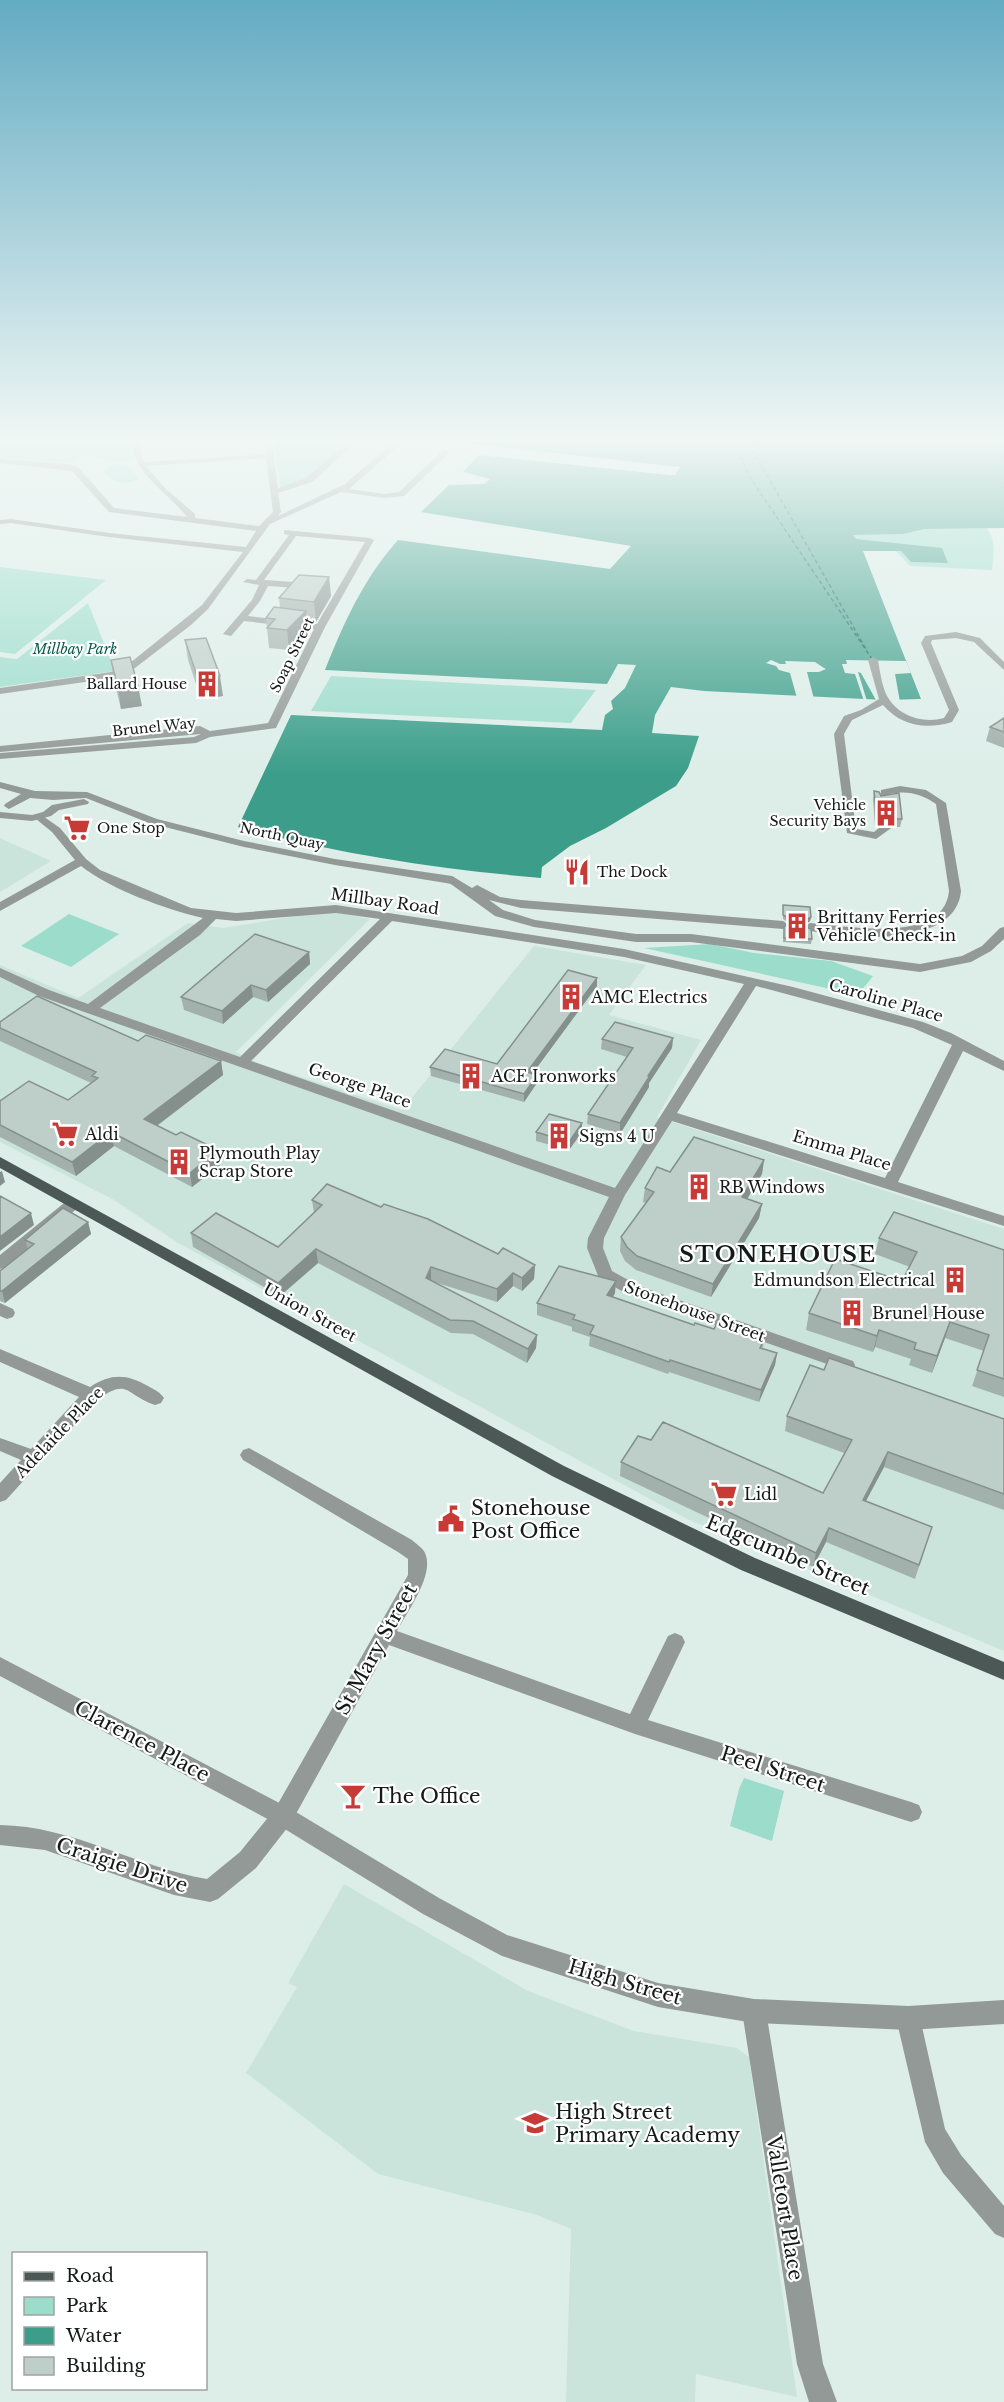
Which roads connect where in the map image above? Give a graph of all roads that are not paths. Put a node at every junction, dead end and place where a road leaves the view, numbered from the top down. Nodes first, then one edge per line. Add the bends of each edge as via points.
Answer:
1 (241, 549) edge
2 (281, 549) edge
3 (363, 549) edge
4 (249, 550) joint
5 (247, 582) dead end
6 (262, 583) junction
7 (332, 587) junction
8 (242, 618) junction
9 (320, 627) junction
10 (228, 634) dead end
11 (873, 660) dead end
12 (1004, 667) edge
13 (0, 691) edge
14 (885, 700) junction
15 (208, 734) junction
16 (0, 749) edge
17 (0, 756) edge
18 (0, 785) edge
19 (41, 794) junction
20 (884, 800) edge
21 (111, 802) junction
22 (56, 807) junction
23 (11, 810) junction
24 (0, 815) edge
25 (40, 817) junction
26 (888, 826) edge
27 (82, 861) junction
28 (452, 880) junction
29 (0, 907) edge
30 (213, 916) junction
31 (389, 917) junction
32 (783, 925) edge
33 (810, 927) edge
34 (1004, 931) edge
35 (0, 972) edge
36 (752, 982) junction
37 (90, 1009) junction
38 (960, 1043) junction
39 (243, 1062) junction
40 (1004, 1067) edge
41 (669, 1115) junction
42 (0, 1162) edge
43 (890, 1184) junction
44 (618, 1195) junction
45 (74, 1203) junction
46 (1004, 1221) edge
47 (0, 1263) edge
48 (0, 1356) edge
49 (868, 1372) edge
50 (91, 1395) junction
51 (155, 1398) dead end
52 (2, 1444) dead end
53 (249, 1455) dead end
54 (33, 1457) junction
55 (558, 1471) joint
56 (0, 1495) edge
57 (384, 1635) junction
58 (675, 1642) dead end
59 (0, 1666) edge
60 (1004, 1671) edge
61 (635, 1725) junction
62 (911, 1812) dead end
63 (283, 1816) junction
64 (0, 1835) edge
65 (754, 2011) junction
66 (1004, 2012) edge
67 (908, 2019) junction
68 (1004, 2225) edge
69 (823, 2402) edge

1 - 4 street
2 - 6 street, Soap Street
3 - 7 street, Soap Street
4 - 13 street via 205,607 128,669 113,675
5 - 6 street
6 - 7 street
6 - 8 street via 256,601
7 - 9 street, Soap Street
8 - 9 street
8 - 10 street
9 - 15 street, Soap Street via 272,726
11 - 14 street
12 - 14 street via 977,640 956,635 932,636 926,643 954,710 952,716 933,724 915,722
14 - 26 street via 848,718 839,734 851,831 876,836
15 - 16 street, Brunel Way via 200,729
15 - 17 street, Brunel Way via 196,740
18 - 19 street
18 - 23 street via 8,795
19 - 21 street, North Quay via 87,795
19 - 22 street via 57,800
19 - 23 street via 17,799
20 - 33 street via 885,792 905,790 930,795 941,803 955,887 951,906 939,921 912,931
21 - 22 street, North Quay via 77,802
21 - 28 street, North Quay via 153,821 244,844
22 - 25 street
23 - 24 street
23 - 25 street via 25,818
25 - 27 street, Millbay Road
27 - 29 street
27 - 30 street, Millbay Road via 115,882 178,908
28 - 32 street, North Quay via 497,900 521,904
28 - 34 street via 499,914 534,923 636,938 691,938 920,968 973,958
30 - 31 street, Millbay Road via 324,908
30 - 37 street
31 - 36 street, Millbay Road via 624,953
31 - 39 street
35 - 37 street, George Place
36 - 38 street, Caroline Place via 918,1025
36 - 41 street, Stonehouse Street
37 - 39 street, George Place
38 - 40 street, Caroline Place
38 - 43 street
39 - 44 street, George Place
41 - 43 street, Emma Place
41 - 44 street, Stonehouse Street
42 - 45 main road, Union Street
43 - 46 street, Emma Place
44 - 49 street, Stonehouse Street via 596,1238 595,1248 605,1274 633,1290
45 - 47 street
45 - 55 main road, Union Street
48 - 50 street
50 - 51 street, Adelaide Place via 109,1381 123,1380
50 - 54 street, Adelaide Place
52 - 54 street
53 - 57 street, St Mary Street via 417,1556 417,1576
54 - 56 street, Adelaide Place
55 - 60 main road, Edgcumbe Street via 748,1564
57 - 61 street, Peel Street
57 - 63 street, St Mary Street
58 - 61 street
59 - 63 street, Clarence Place
61 - 62 street, Peel Street
63 - 64 street, Craigie Drive via 248,1860 210,1891 173,1884 36,1838
63 - 65 street, High Street via 502,1945 658,1995
65 - 67 street, High Street
65 - 69 street, Valletort Place via 810,2364
66 - 67 street, High Street
67 - 68 street via 934,2133 952,2163

